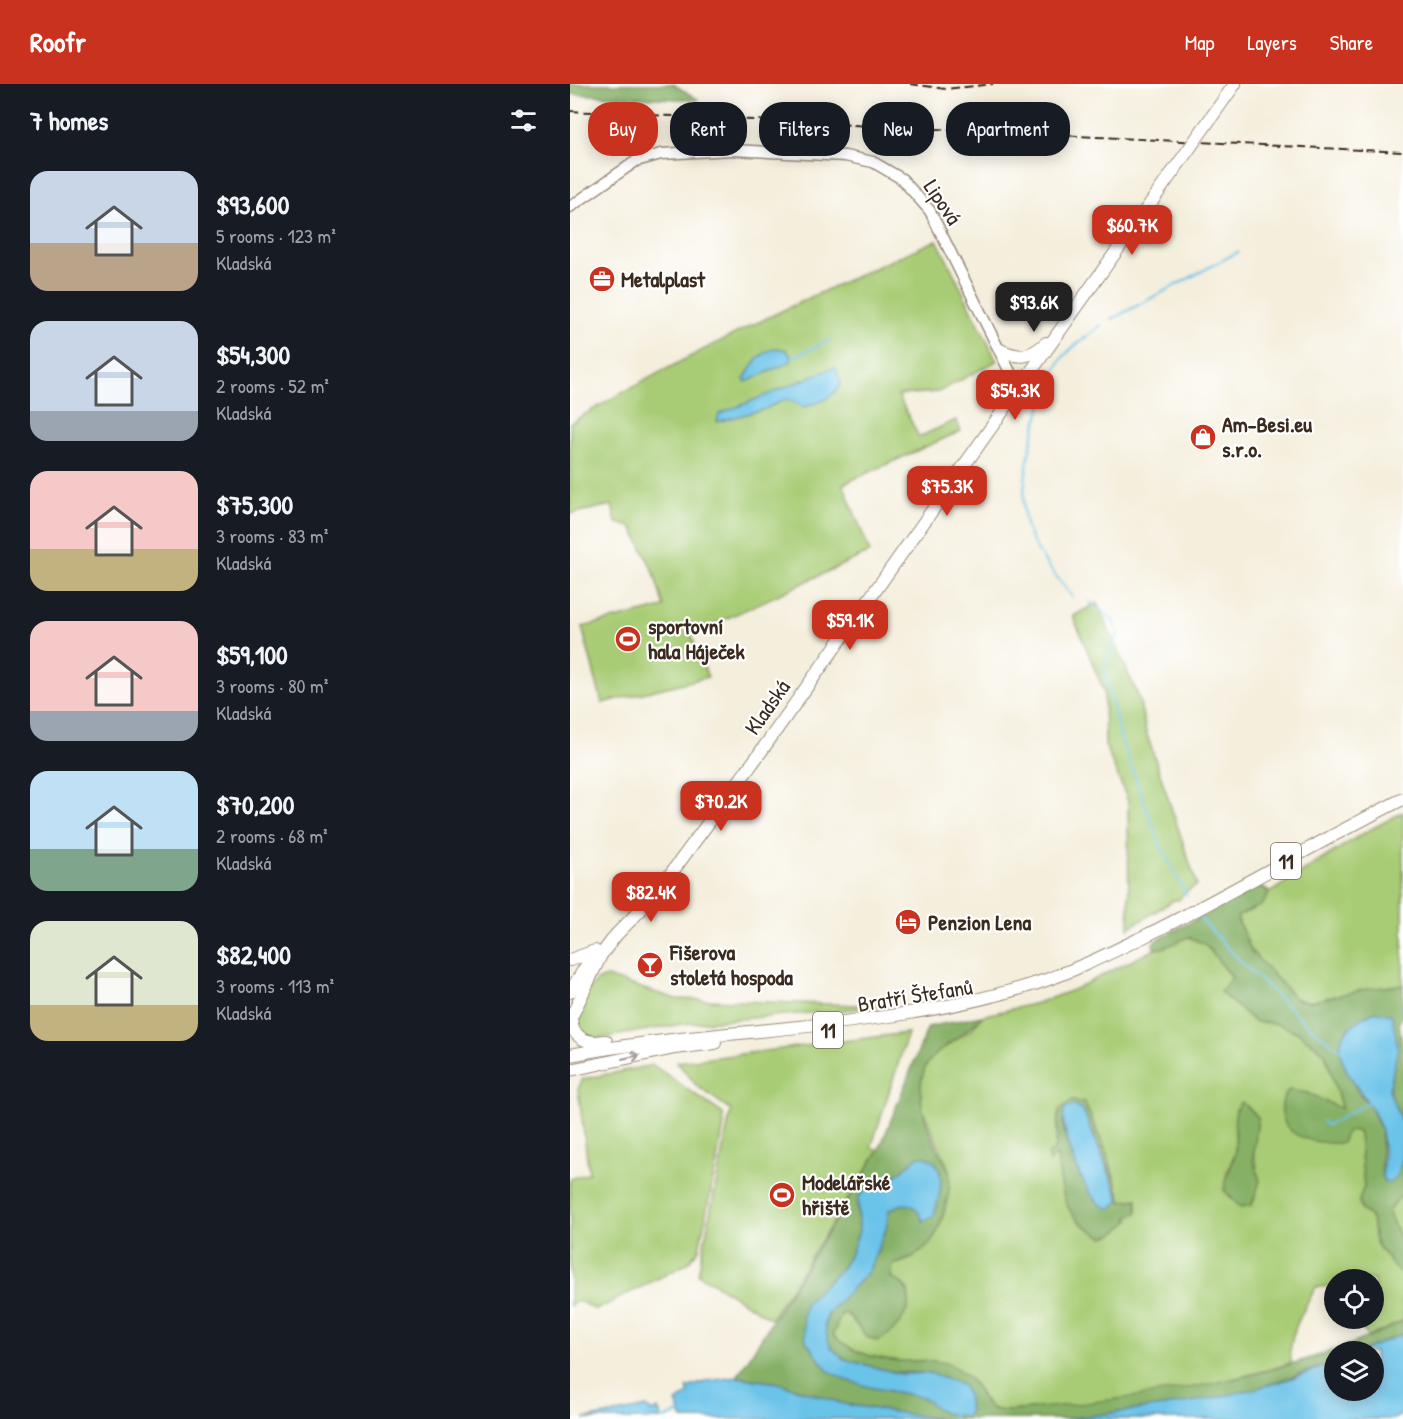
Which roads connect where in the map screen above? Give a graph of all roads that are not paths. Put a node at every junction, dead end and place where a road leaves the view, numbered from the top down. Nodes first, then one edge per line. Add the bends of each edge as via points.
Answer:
1 (1235, 84) edge
2 (570, 207) edge
3 (1068, 321) junction
4 (1000, 350) junction
5 (1019, 390) junction
6 (1403, 799) edge
7 (1180, 919) junction
8 (616, 935) junction
9 (596, 951) junction
10 (570, 960) edge
11 (589, 966) junction
12 (570, 972) edge
13 (571, 989) edge
14 (570, 1019) edge
15 (663, 1039) junction
16 (570, 1055) edge
17 (570, 1070) edge

1 - 3 main road, Kladská, bridge
2 - 4 street, Lipová via 642,158 688,151 743,150 852,156 887,169 913,189 930,211
3 - 4 main road via 1032,355 1017,357
3 - 5 main road, Kladská
4 - 5 street, Lipová
5 - 8 main road, Kladská via 672,873 649,903
6 - 7 main road, Bratří Štefanů / 11
7 - 15 main road, Bratří Štefanů / 11 via 1078,968 972,1002 912,1014
17 -> 7 main road, Bratří Štefanů / 11 via 675,1048 964,1011 1079,976 1139,946
8 - 9 main road, Kladská
8 - 11 main road, Kladská
9 - 10 main road
9 - 11 main road, Kladská
10 - 11 street
11 - 13 main road, Kladská
11 - 14 main road, Kladská
12 - 13 main road
14 - 15 main road via 574,1032 587,1042 634,1037
15 - 16 main road, Bratří Štefanů / 11

